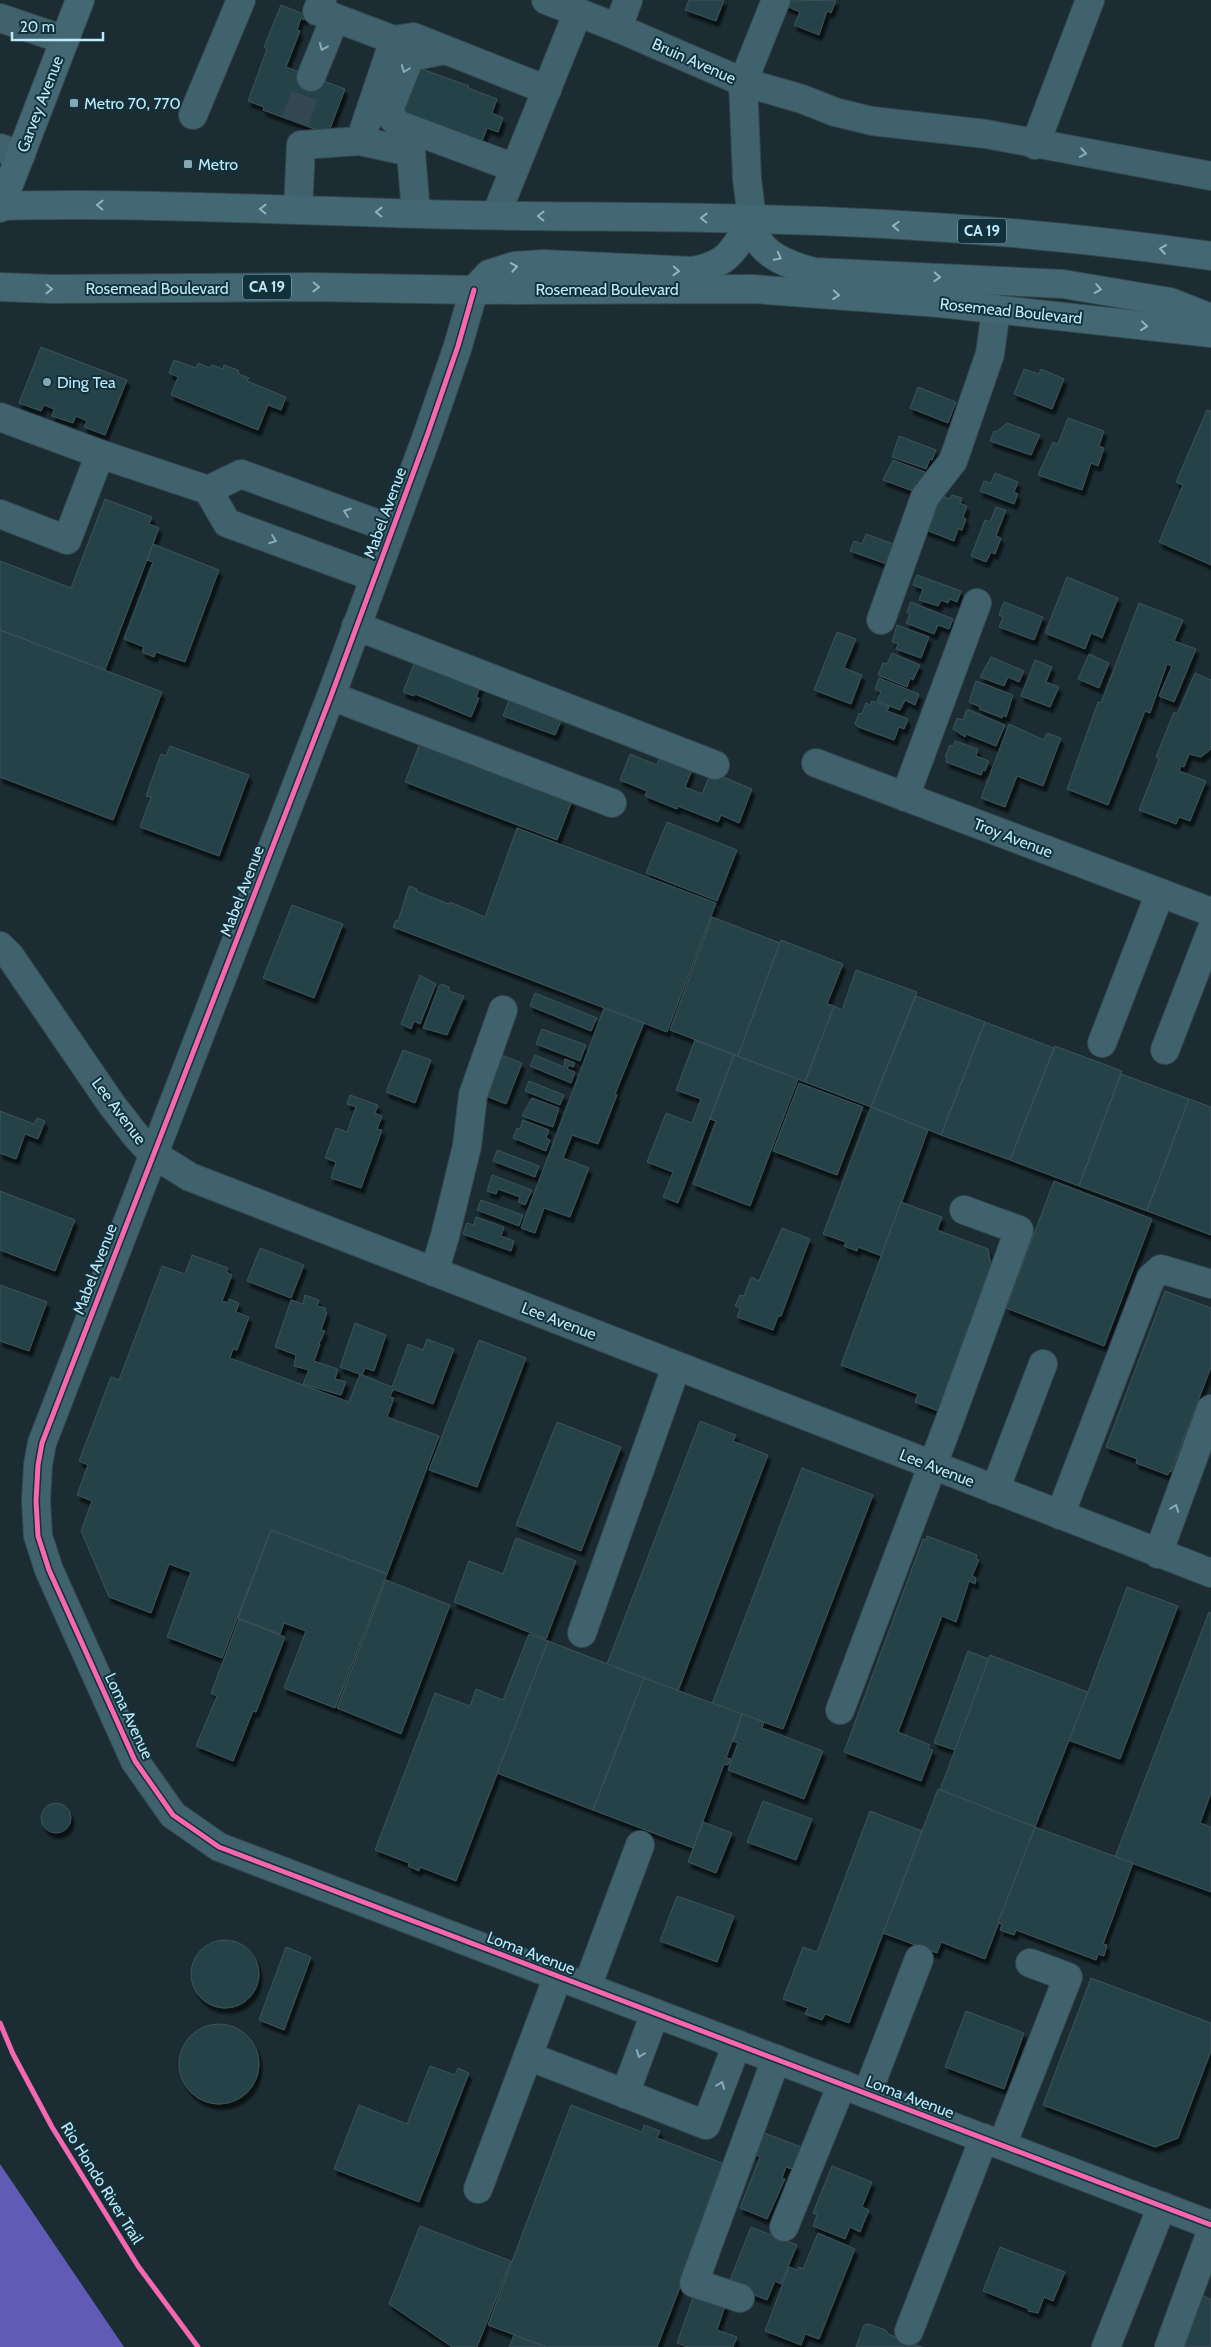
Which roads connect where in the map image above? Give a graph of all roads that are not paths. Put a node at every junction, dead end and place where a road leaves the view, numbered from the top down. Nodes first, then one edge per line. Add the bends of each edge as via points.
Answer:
1 (80, 0) edge
2 (241, 0) edge
3 (546, 0) edge
4 (628, 0) edge
5 (776, 0) edge
6 (1090, 0) edge
7 (328, 9) edge
8 (578, 12) junction
9 (0, 18) edge
10 (618, 28) junction
11 (65, 40) junction
12 (394, 40) junction
13 (445, 50) junction
14 (311, 77) tunnel mouth
15 (743, 82) junction
16 (547, 90) junction
17 (192, 115) dead end
18 (360, 141) junction
19 (1036, 145) junction
20 (10, 151) edge
21 (515, 168) junction
22 (1211, 176) edge
23 (0, 207) edge
24 (298, 210) junction
25 (416, 213) junction
26 (496, 215) junction
27 (752, 219) junction
28 (1211, 256) edge
29 (0, 287) edge
30 (474, 290) junction
31 (996, 310) junction
32 (1211, 318) edge
33 (1211, 333) edge
34 (0, 416) edge
35 (100, 454) junction
36 (208, 490) junction
37 (0, 514) edge
38 (392, 529) junction
39 (374, 577) junction
40 (977, 603) dead end
41 (881, 620) dead end
42 (356, 626) junction
43 (331, 696) junction
44 (816, 763) dead end
45 (715, 765) dead end
46 (905, 797) junction
47 (612, 803) dead end
48 (1160, 892) junction
49 (1211, 912) edge
50 (1211, 931) edge
51 (0, 946) edge
52 (503, 1010) dead end
53 (1102, 1043) dead end
54 (1165, 1050) dead end
55 (153, 1154) junction
56 (964, 1210) dead end
57 (434, 1272) junction
58 (1211, 1284) edge
59 (1043, 1364) dead end
60 (676, 1367) junction
61 (1211, 1409) edge
62 (933, 1466) junction
63 (995, 1490) junction
64 (36, 1501) joint
65 (1060, 1515) junction
66 (1158, 1554) junction
67 (1211, 1573) edge
68 (582, 1633) dead end
69 (840, 1710) dead end
70 (640, 1845) dead end
71 (919, 1959) dead end
72 (1030, 1963) dead end
73 (558, 1976) junction
74 (587, 1987) junction
75 (655, 2013) junction
76 (737, 2044) junction
77 (528, 2056) junction
78 (776, 2060) junction
79 (842, 2084) junction
80 (625, 2094) junction
81 (867, 2094) junction
82 (993, 2142) junction
83 (478, 2189) dead end
84 (1162, 2206) junction
85 (1211, 2225) edge
86 (784, 2227) dead end
87 (1211, 2232) edge
88 (740, 2298) dead end
89 (909, 2331) dead end
90 (1106, 2347) edge
91 (1169, 2347) edge

1 - 11 main road, Garvey Avenue
2 - 17 street
3 - 8 street, Bruin Avenue
4 - 10 street
5 - 15 street
6 - 19 street
7 - 12 street
7 -> 14 street
8 - 10 street, Bruin Avenue
8 - 16 street
9 - 11 street
10 - 15 street, Bruin Avenue
11 - 20 main road, Garvey Avenue
12 - 13 street via 413,37
12 - 18 street
13 - 16 street
13 -> 21 street via 410,56 388,113 399,125
15 - 19 street via 802,98 835,112 872,120 986,134
15 - 27 street, Bruin Avenue
16 - 21 street
18 - 24 street via 298,133
18 - 25 street via 411,152
19 -> 22 street
20 - 23 main road, Garvey Avenue
21 - 26 street
24 -> 23 main road, CA 19 via 86,205
25 -> 24 main road, CA 19
25 - 26 main road, CA 19
27 -> 26 main road, CA 19
28 -> 27 main road, CA 19 via 1096,240
30 -> 27 main road via 489,274 514,266 543,264 694,271 714,267 732,252
27 -> 32 main road via 756,238 766,250 799,268 814,272 1063,284 1170,302
29 -> 30 main road, Rosemead Boulevard / CA 19
30 -> 31 main road, Rosemead Boulevard / CA 19 via 753,289
30 - 38 street, Mabel Avenue via 458,346
31 -> 33 main road, Rosemead Boulevard / CA 19
31 - 41 street via 990,354 953,461 925,497
34 - 35 street
35 - 36 street
35 - 37 street via 67,540
38 -> 36 street via 241,474
36 -> 39 street via 227,523
38 - 39 street, Mabel Avenue
39 - 42 street, Mabel Avenue
40 - 46 street
42 - 43 street, Mabel Avenue
42 - 45 street
43 - 47 street
43 - 55 street, Mabel Avenue
44 - 46 street, Troy Avenue
46 - 48 street, Troy Avenue
48 - 49 street, Troy Avenue
48 - 53 street
50 - 54 street
51 - 55 street, Lee Avenue via 112,1105
52 - 57 street via 473,1096 467,1146
55 - 57 street, Lee Avenue via 190,1177
55 - 64 street, Mabel Avenue via 42,1443
56 - 62 street via 1020,1230
57 - 60 street, Lee Avenue
58 - 65 street via 1161,1268 1151,1278
59 - 63 street
60 - 62 street, Lee Avenue
60 - 68 street
66 -> 61 street
62 - 63 street, Lee Avenue
62 - 69 street
63 - 65 street, Lee Avenue
64 - 73 street, Loma Avenue via 38,1536 49,1570 134,1761 173,1815 219,1847
65 - 66 street, Lee Avenue
66 - 67 street, Lee Avenue
70 - 74 street
71 - 81 street
72 - 82 street via 1068,1977
73 - 74 street, Loma Avenue
73 - 77 street
74 - 75 street, Loma Avenue
75 - 76 street, Loma Avenue
75 -> 80 street
76 - 78 street, Loma Avenue
80 -> 76 street via 706,2125
77 - 80 street
77 - 83 street
78 - 79 street, Loma Avenue
78 - 88 street via 694,2283
79 - 81 street, Loma Avenue
79 - 86 street
81 - 82 street, Loma Avenue
82 - 84 street, Loma Avenue
82 - 89 street
84 - 85 street, Loma Avenue
84 - 90 street
87 - 91 street

